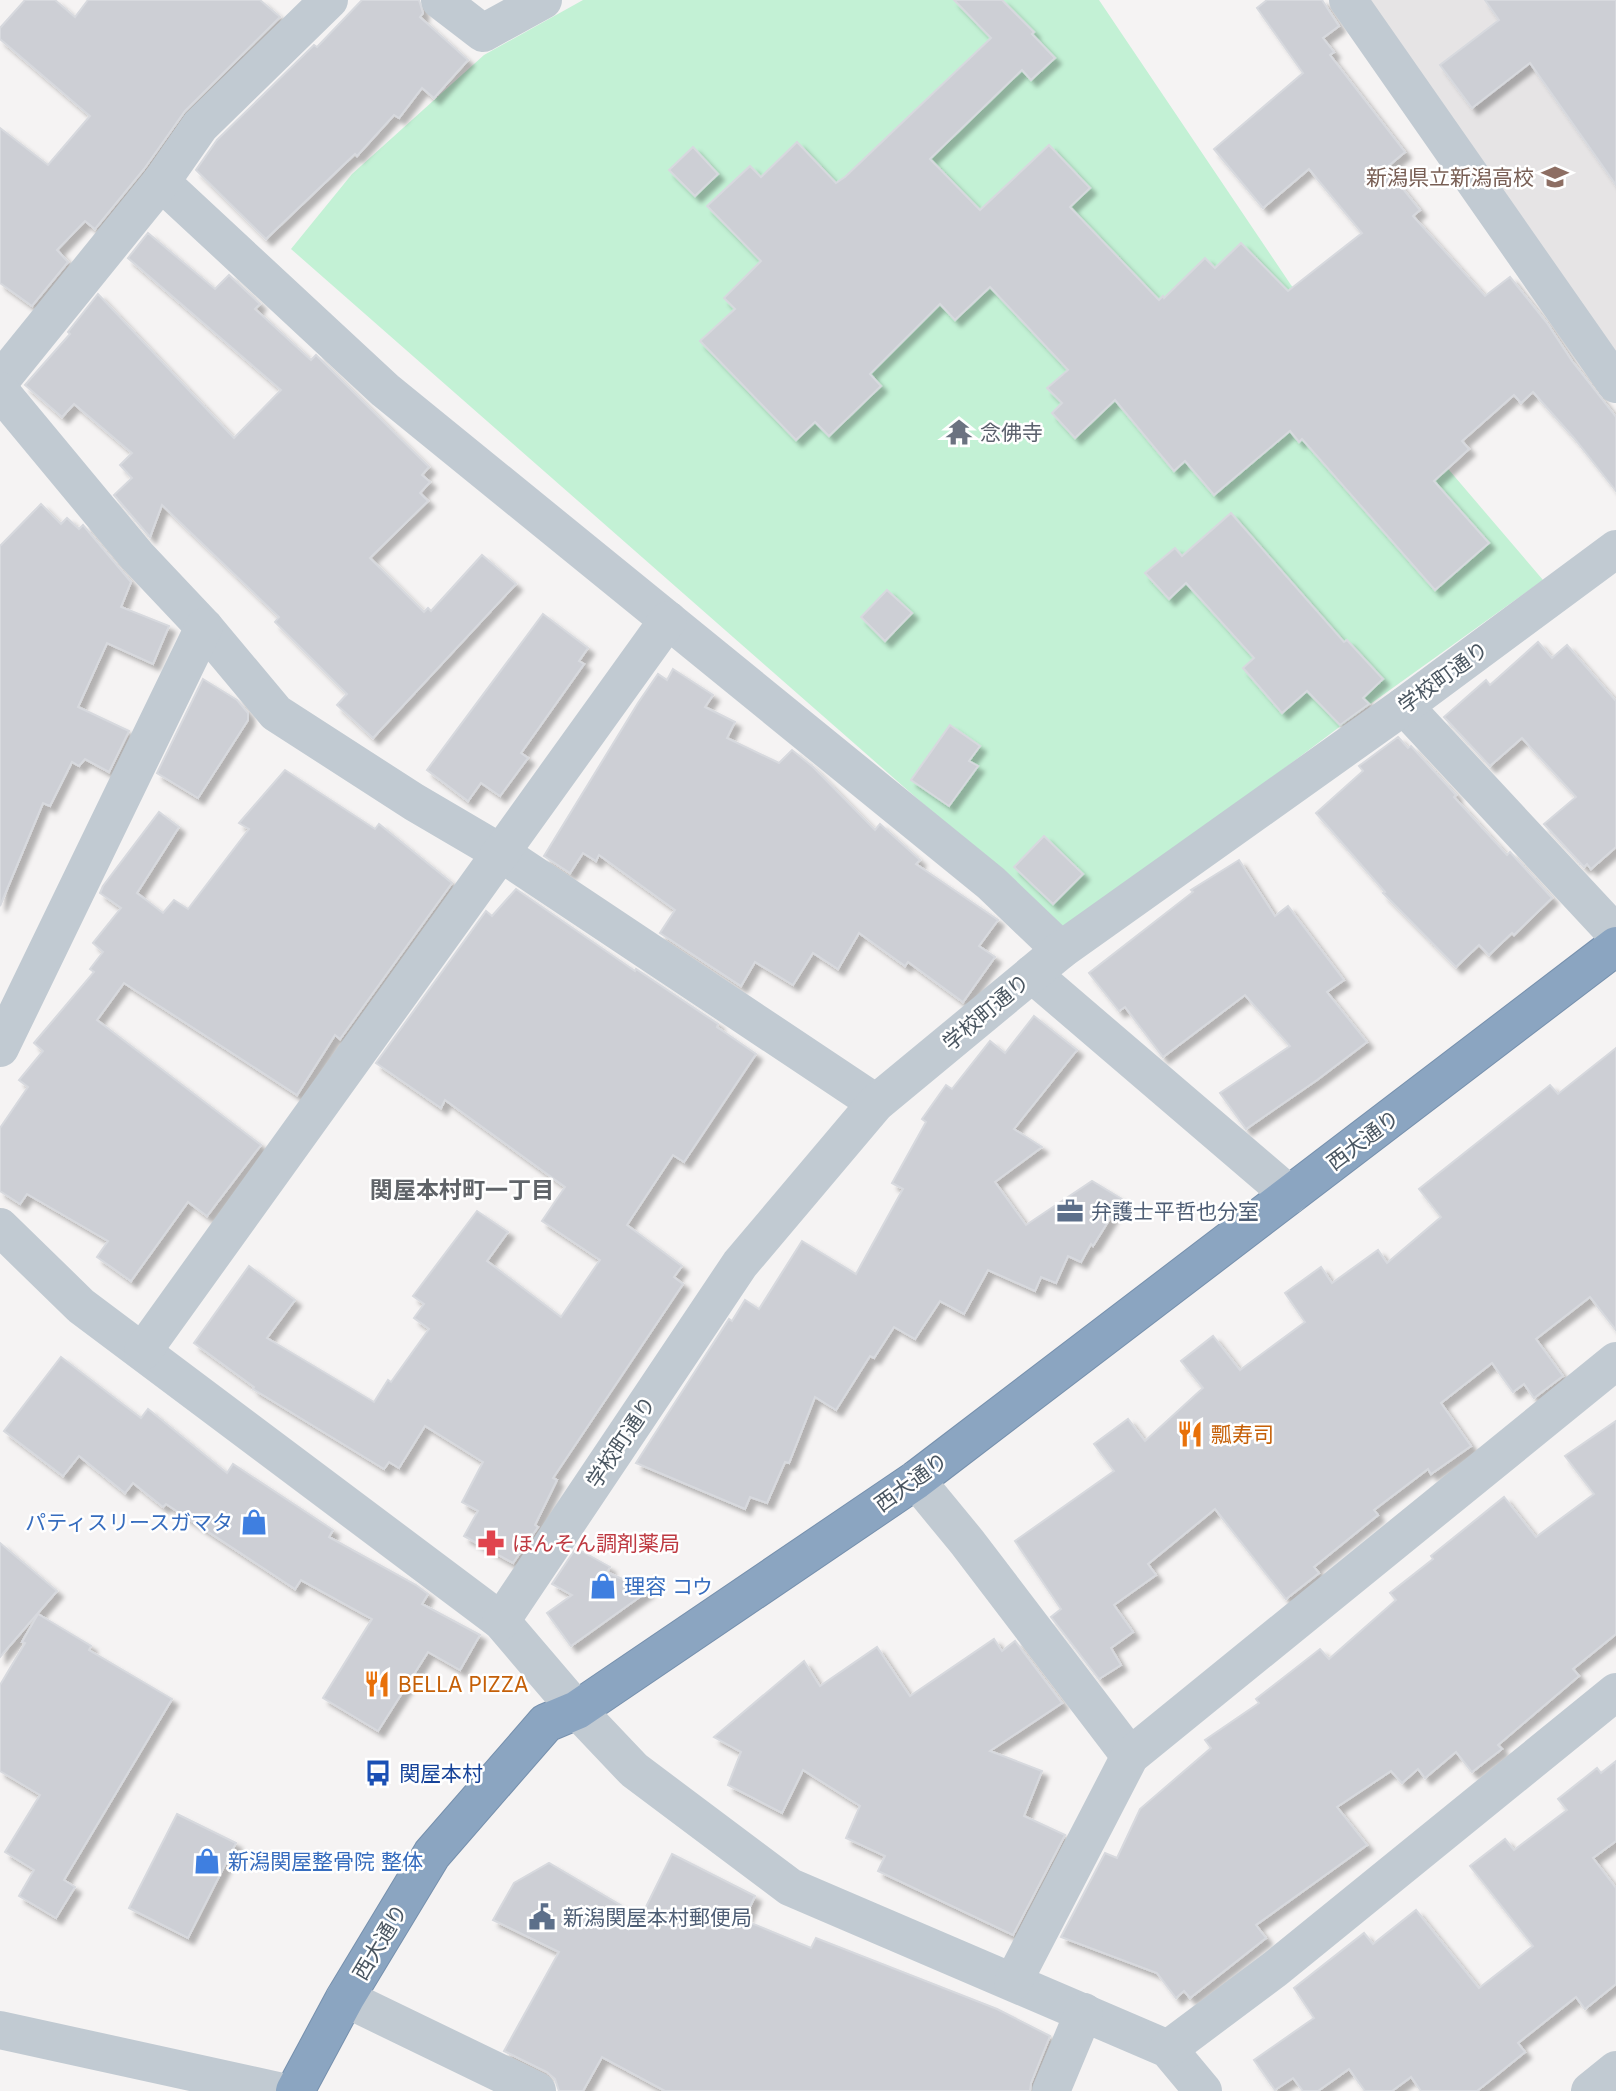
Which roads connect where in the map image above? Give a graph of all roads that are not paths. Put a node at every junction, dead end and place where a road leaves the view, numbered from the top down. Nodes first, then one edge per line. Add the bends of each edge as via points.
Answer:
1 (329, 0) edge
2 (440, 0) edge
3 (543, 0) edge
4 (1348, 0) edge
5 (161, 182) junction
6 (0, 381) edge
7 (1616, 384) edge
8 (0, 391) edge
9 (1616, 549) edge
10 (668, 620) junction
11 (204, 627) junction
12 (1404, 706) junction
13 (501, 853) junction
14 (1616, 934) edge
15 (1616, 946) edge
16 (1061, 950) junction
17 (1032, 974) junction
18 (0, 1048) edge
19 (876, 1103) junction
20 (1290, 1195) junction
21 (0, 1227) edge
22 (143, 1351) junction
23 (1616, 1361) edge
24 (916, 1480) junction
25 (501, 1621) junction
26 (1616, 1692) edge
27 (577, 1710) junction
28 (1130, 1756) junction
29 (1013, 1982) junction
30 (345, 1998) junction
31 (1084, 2012) junction
32 (0, 2030) edge
33 (1168, 2049) junction
34 (1616, 2070) edge
35 (278, 2091) edge
36 (295, 2091) edge
37 (537, 2091) edge
38 (1051, 2091) edge
39 (1203, 2091) edge
40 (1590, 2091) edge

1 - 5 street via 201,126
2 - 3 street via 483,33
4 - 7 street
5 - 6 street
5 - 10 street via 385,390
8 - 11 street via 137,556
9 - 12 street, 学校町通り
10 - 13 street
10 - 16 street via 991,883
11 - 13 street via 276,713
11 - 18 street
12 - 14 street
12 - 16 street, 学校町通り
13 - 19 street
13 - 22 street
15 - 20 highway, 西大通り
16 - 17 street, 学校町通り
17 - 19 street, 学校町通り
17 - 20 street
19 - 25 street, 学校町通り via 740,1264
20 - 24 highway, 西大通り
21 - 22 street via 81,1306
22 - 25 street
23 - 28 street
24 - 27 highway, 西大通り
24 - 28 street
25 - 27 street
26 - 33 street via 1275,1969
27 - 29 street via 634,1770 790,1887
27 - 30 highway, 西大通り via 546,1723 432,1854
28 - 29 street
29 - 31 street
30 - 36 highway, 西大通り
30 - 37 street
31 - 33 street
31 - 38 street
32 - 35 street
33 - 39 street
34 - 40 street

